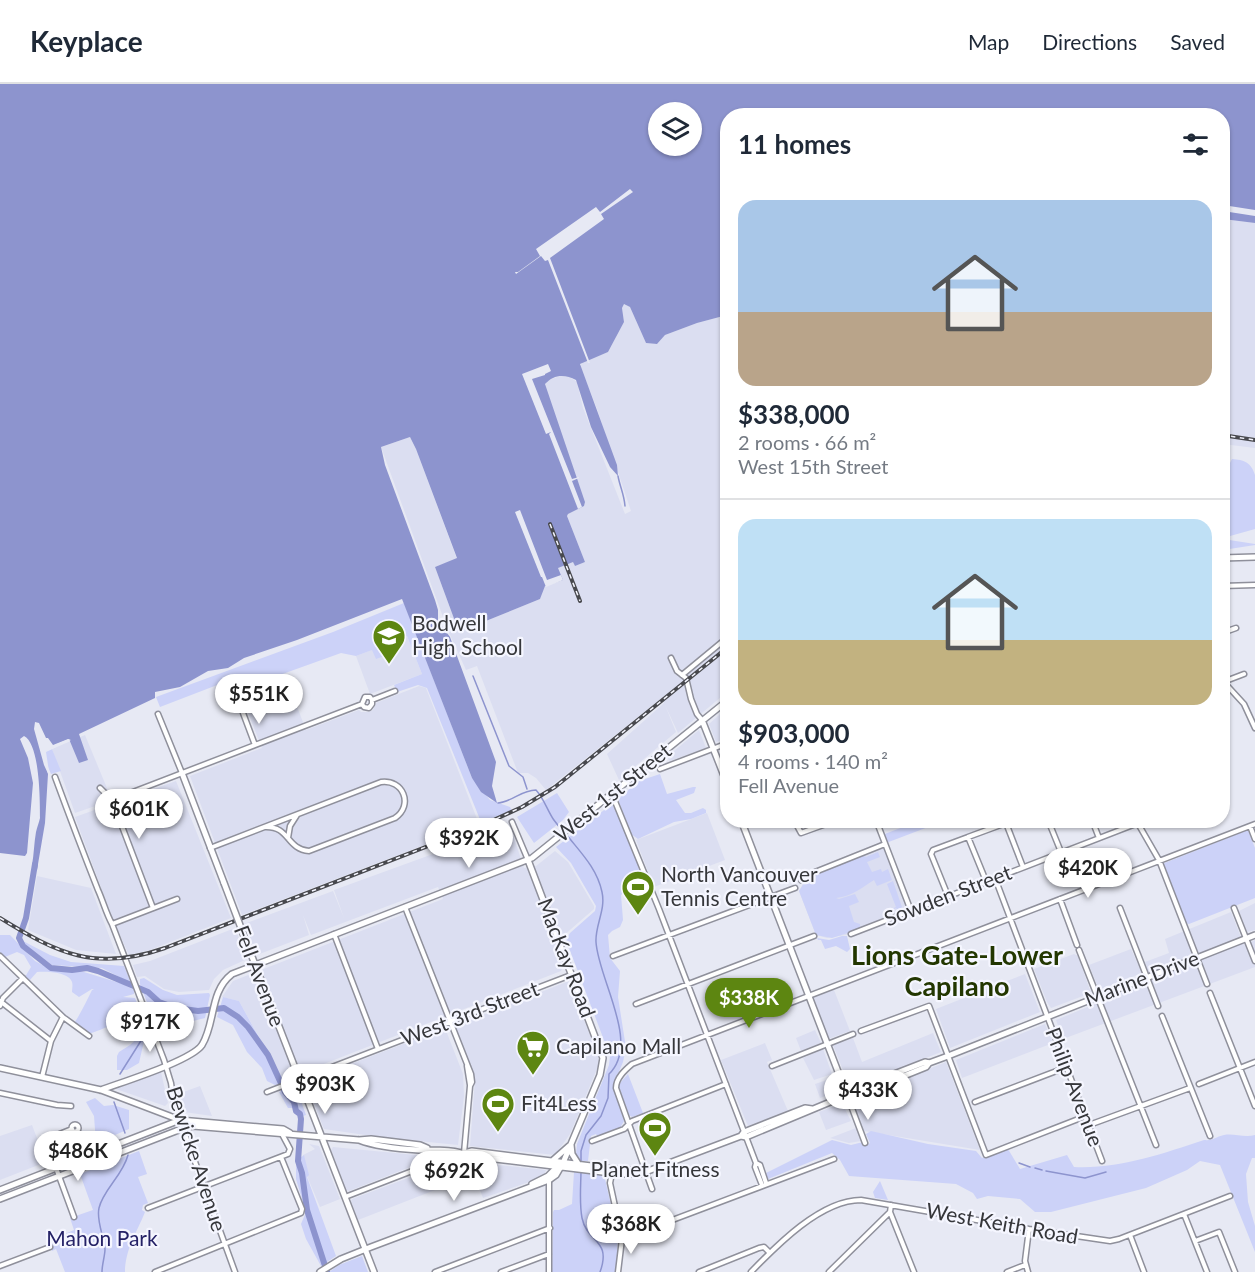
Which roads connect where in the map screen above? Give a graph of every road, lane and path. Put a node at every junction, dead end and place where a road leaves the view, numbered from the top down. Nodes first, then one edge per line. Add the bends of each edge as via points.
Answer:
1 (1255, 557) edge
2 (1230, 558) edge
3 (1230, 585) edge
4 (1255, 585) edge
5 (1236, 628) dead end
6 (1230, 630) edge
7 (720, 644) edge
8 (671, 658) dead end
9 (1244, 674) dead end
10 (682, 675) junction
11 (1230, 679) edge
12 (1230, 689) edge
13 (395, 691) dead end
14 (372, 700) junction
15 (362, 704) junction
16 (720, 706) edge
17 (243, 713) dead end
18 (158, 714) dead end
19 (1253, 719) edge
20 (702, 720) junction
21 (1255, 728) edge
22 (255, 745) junction
23 (720, 746) edge
24 (713, 748) junction
25 (720, 766) edge
26 (660, 769) dead end
27 (182, 773) junction
28 (55, 777) dead end
29 (100, 788) dead end
30 (612, 794) junction
31 (112, 800) junction
32 (298, 814) junction
33 (512, 822) dead end
34 (1253, 825) edge
35 (265, 827) junction
36 (744, 828) edge
37 (798, 828) edge
38 (815, 828) edge
39 (879, 828) edge
40 (992, 828) edge
41 (1008, 828) edge
42 (1051, 828) edge
43 (1095, 828) edge
44 (1123, 828) edge
45 (1140, 828) edge
46 (968, 837) junction
47 (288, 838) junction
48 (1099, 838) junction
49 (1255, 838) edge
50 (885, 844) junction
51 (210, 848) junction
52 (1060, 852) junction
53 (528, 860) junction
54 (1159, 861) junction
55 (1023, 867) junction
56 (995, 878) junction
57 (801, 880) dead end
58 (986, 881) junction
59 (795, 888) dead end
60 (948, 896) junction
61 (770, 897) junction
62 (177, 899) dead end
63 (1060, 899) junction
64 (405, 906) junction
65 (153, 908) junction
66 (1234, 908) dead end
67 (1120, 909) dead end
68 (911, 911) junction
69 (1010, 917) junction
70 (112, 924) junction
71 (334, 934) junction
72 (851, 934) dead end
73 (1255, 935) edge
74 (669, 936) junction
75 (814, 936) dead end
76 (1246, 939) junction
77 (789, 946) junction
78 (0, 956) edge
79 (613, 957) dead end
80 (1197, 958) junction
81 (1255, 961) edge
82 (255, 965) junction
83 (572, 975) junction
84 (1147, 977) junction
85 (22, 978) junction
86 (688, 984) junction
87 (1207, 984) dead end
88 (1210, 993) dead end
89 (808, 995) junction
90 (1098, 996) junction
91 (0, 1003) edge
92 (636, 1004) dead end
93 (1158, 1006) dead end
94 (1162, 1016) dead end
95 (63, 1017) junction
96 (1048, 1017) junction
97 (450, 1021) junction
98 (861, 1031) dead end
99 (707, 1034) junction
100 (853, 1034) dead end
101 (89, 1036) dead end
102 (51, 1041) junction
103 (828, 1044) junction
104 (378, 1049) junction
105 (948, 1056) junction
106 (1255, 1062) edge
107 (165, 1065) junction
108 (772, 1066) dead end
109 (1067, 1067) junction
110 (0, 1068) edge
111 (1240, 1068) junction
112 (42, 1077) junction
113 (299, 1080) junction
114 (726, 1084) junction
115 (1199, 1084) dead end
116 (1190, 1088) junction
117 (101, 1090) junction
118 (267, 1092) dead end
119 (0, 1093) edge
120 (847, 1095) junction
121 (975, 1102) dead end
122 (71, 1106) dead end
123 (1141, 1106) junction
124 (1255, 1106) edge
125 (1086, 1116) junction
126 (180, 1120) junction
127 (628, 1125) junction
128 (1089, 1125) junction
129 (193, 1126) junction
130 (183, 1128) junction
131 (72, 1129) dead end
132 (292, 1133) junction
133 (282, 1134) junction
134 (744, 1135) junction
135 (1210, 1136) dead end
136 (321, 1137) junction
137 (359, 1140) junction
138 (592, 1141) dead end
139 (571, 1143) junction
140 (865, 1143) dead end
141 (1156, 1145) dead end
142 (432, 1149) junction
143 (421, 1150) junction
144 (464, 1153) junction
145 (280, 1157) junction
146 (427, 1159) junction
147 (834, 1159) dead end
148 (552, 1161) junction
149 (1102, 1161) dead end
150 (560, 1165) junction
151 (56, 1168) junction
152 (583, 1168) junction
153 (646, 1171) junction
154 (612, 1173) junction
155 (59, 1177) junction
156 (548, 1178) junction
157 (764, 1184) junction
158 (204, 1187) junction
159 (652, 1189) dead end
160 (0, 1190) edge
161 (1230, 1196) dead end
162 (344, 1198) junction
163 (0, 1200) edge
164 (891, 1205) junction
165 (148, 1208) dead end
166 (890, 1212) junction
167 (1184, 1214) junction
168 (74, 1217) dead end
169 (549, 1228) junction
170 (1029, 1229) junction
171 (1130, 1235) junction
172 (622, 1239) junction
173 (1195, 1241) junction
174 (225, 1244) junction
175 (50, 1247) dead end
176 (365, 1249) junction
177 (770, 1252) junction
178 (549, 1254) junction
179 (1026, 1265) junction
180 (0, 1266) edge
181 (321, 1271) edge
182 (155, 1272) edge
183 (235, 1272) edge
184 (374, 1272) edge
185 (435, 1272) edge
186 (501, 1272) edge
187 (549, 1272) edge
188 (618, 1272) edge
189 (699, 1272) edge
190 (750, 1272) edge
191 (829, 1272) edge
192 (914, 1272) edge
193 (1007, 1272) edge
194 (1028, 1272) edge
195 (1144, 1272) edge
196 (1207, 1272) edge
197 (1235, 1272) edge

1 - 2 main road
3 - 4 street
5 - 6 street
7 - 10 street
8 - 10 street
9 - 11 street
10 - 20 street
12 - 19 street
13 - 14 street
14 - 15 street via 365,697
14 - 15 street via 369,708
15 - 22 street
16 - 20 main road, West 1st Street
17 - 22 street
18 - 27 street, Fell Avenue
19 - 21 street
20 - 24 main road
20 - 30 main road, West 1st Street
22 - 27 street
23 - 24 street
24 - 25 main road
24 - 26 street
27 - 31 street
27 - 51 main road, Fell Avenue
28 - 70 street, Bewicke Avenue
29 - 31 street
30 - 53 main road, West 1st Street
30 - 74 street
31 - 65 street
32 - 35 street
32 - 47 street
32 - 47 street via 381,782 394,783 405,797 404,808 395,818 317,849 300,850
33 - 53 street, MacKay Road
34 - 49 street
34 - 54 street
35 - 47 street via 278,828
35 - 51 street
36 - 61 main road
37 - 38 street via 801,833
39 - 50 street
40 - 46 street
41 - 55 street
42 - 52 street
43 - 48 street
44 - 48 street, Sowden Street
45 - 54 street
46 - 58 street
46 - 60 street via 931,854
48 - 52 street, Sowden Street
50 - 57 street
50 - 68 street
51 - 82 main road, Fell Avenue, bridge
52 - 55 street, Sowden Street
53 - 64 main road, West 1st Street
53 - 83 main road, MacKay Road
54 - 63 street
54 - 80 street
55 - 56 street, Sowden Street
56 - 58 street, Sowden Street
56 - 69 street, Philip Avenue
58 - 60 street, Sowden Street
59 - 61 street
60 - 68 street, Sowden Street
61 - 74 street
61 - 77 main road
62 - 65 street
63 - 69 street
63 - 90 street
64 - 71 main road, West 1st Street
64 - 97 street
65 - 70 street
66 - 76 street
67 - 84 street
68 - 72 street, Sowden Street
69 - 89 street
69 - 96 street, Philip Avenue
70 - 107 street, Bewicke Avenue
71 - 82 main road, West 1st Street
71 - 104 street
73 - 76 main road, Marine Drive
74 - 79 street
74 - 86 street
75 - 77 street
76 - 80 main road, Marine Drive
76 - 81 street
77 - 86 street
77 - 89 main road
78 - 85 street
80 - 84 main road, Marine Drive
80 - 87 street
82 - 107 main road, West 1st Street via 229,977 220,988 197,1051
82 - 113 main road, Fell Avenue
83 - 97 street, West 3rd Street
83 - 139 main road, MacKay Road via 604,1062
84 - 90 main road, Marine Drive
84 - 93 street
85 - 91 street
85 - 95 street
86 - 92 street
86 - 99 street
88 - 111 street
89 - 99 street
89 - 103 main road
90 - 96 main road, Marine Drive
90 - 123 street
91 - 102 street
94 - 116 street
95 - 101 street
95 - 102 street
96 - 105 main road, Marine Drive
96 - 109 street, Philip Avenue
97 - 104 street, West 3rd Street
97 - 144 street via 472,1082
98 - 105 street via 929,1006
99 - 114 street
99 - 127 street via 632,1064 616,1082
100 - 103 street
102 - 112 street
103 - 108 street
103 - 120 main road
104 - 113 street, West 3rd Street
105 - 120 main road, Marine Drive via 874,1088
105 - 125 street via 986,1155
106 - 111 street
107 - 117 main road
107 - 126 street, Bewicke Avenue
109 - 121 street
109 - 125 street, Philip Avenue
110 - 112 main road
111 - 115 street
111 - 124 street
112 - 117 main road
113 - 118 street, West 3rd Street
113 - 136 main road, Fell Avenue
114 - 127 street
114 - 134 street
116 - 123 street
116 - 135 street
117 - 126 main road
119 - 122 street
120 - 134 main road, Marine Drive via 812,1109 805,1108
120 - 140 street
123 - 128 street
123 - 141 street
125 - 128 street, Philip Avenue
126 - 129 main road, Marine Drive
126 - 130 street, Bewicke Avenue
126 - 132 main road, Marine Drive
126 - 151 main road
127 - 138 street
127 - 153 street
128 - 149 street, Philip Avenue
129 - 130 main road, Marine Drive
129 - 133 main road, Marine Drive
130 - 155 main road
130 - 158 street, Bewicke Avenue
131 - 151 street via 52,1137 45,1147
132 - 133 main road, Marine Drive
132 - 136 main road, Marine Drive
133 - 145 street via 290,1149
134 - 153 main road, Marine Drive
134 - 157 street via 760,1165
136 - 137 main road, Marine Drive
136 - 162 main road, Fell Avenue
137 - 142 main road, Marine Drive
137 - 143 main road, Marine Drive
139 - 148 main road
139 - 150 main road
139 - 152 main road via 572,1154
142 - 143 main road, Marine Drive
142 - 144 main road, Marine Drive
142 - 146 street
143 - 146 street
144 - 148 main road, Marine Drive
144 - 150 main road, Marine Drive
145 - 158 street
145 - 174 street via 302,1209 300,1214
146 - 162 street via 420,1168
147 - 157 street
148 - 150 main road, Marine Drive
150 - 152 main road, Marine Drive
150 - 156 main road
151 - 155 street
151 - 160 main road
152 - 153 main road, Marine Drive
152 - 154 main road, Marine Drive
153 - 154 main road, Marine Drive
153 - 159 street
154 - 172 street via 610,1183
155 - 163 main road
155 - 168 street
156 - 169 street
156 - 176 main road
157 - 172 street
158 - 165 street
158 - 174 street, Bewicke Avenue
161 - 167 street, West Keith Road
162 - 176 main road, Fell Avenue
164 - 166 street
164 - 170 street, West Keith Road
164 - 177 street, West Keith Road via 861,1200 837,1204
166 - 191 street
166 - 192 street
167 - 171 street, West Keith Road
167 - 173 street
169 - 178 street
169 - 185 street
170 - 171 street, West Keith Road via 1106,1241
170 - 179 street
171 - 195 street
172 - 188 street
173 - 196 street
173 - 197 street via 1219,1232
174 - 182 street
174 - 183 street, Bewicke Avenue
175 - 180 street
176 - 181 main road
176 - 184 main road, Fell Avenue
177 - 189 street via 759,1248
177 - 190 street, West Keith Road
178 - 186 street
178 - 187 street
179 - 193 street
179 - 194 street

